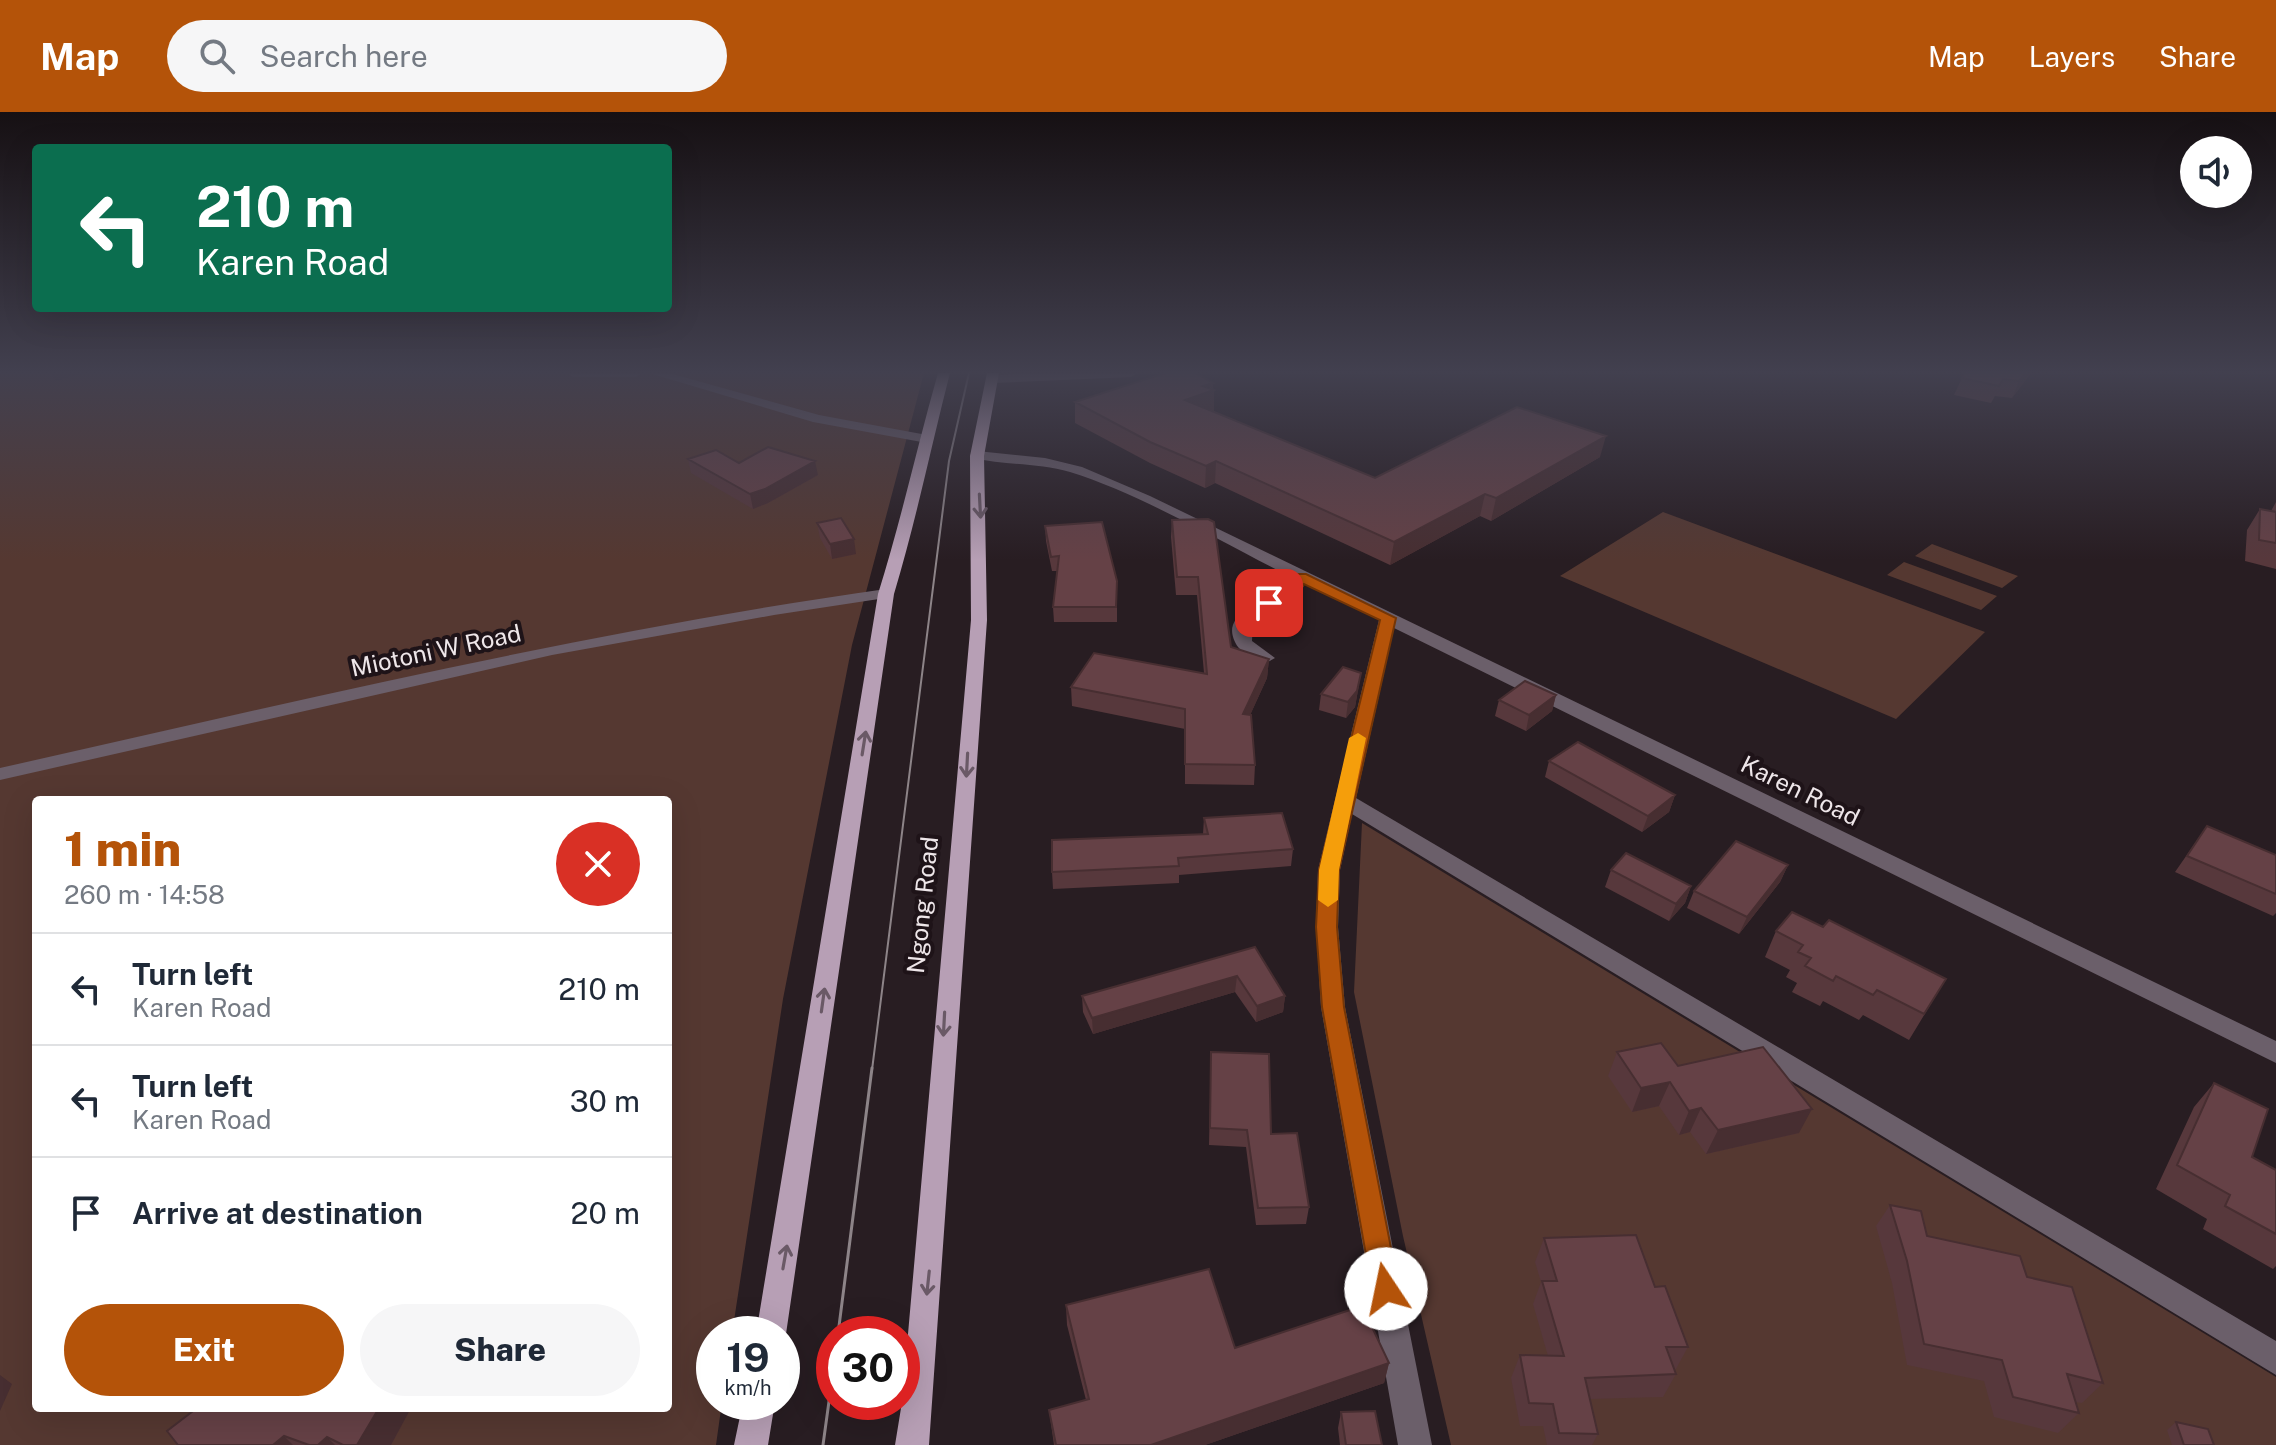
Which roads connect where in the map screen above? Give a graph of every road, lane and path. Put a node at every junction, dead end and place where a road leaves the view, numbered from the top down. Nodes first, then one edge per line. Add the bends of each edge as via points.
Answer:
1 (906, 435) edge
2 (928, 435) edge
3 (981, 435) edge
4 (927, 439) junction
5 (977, 455) junction
6 (1301, 577) junction
7 (886, 594) junction
8 (1388, 618) junction
9 (1266, 658) edge
10 (0, 774) edge
11 (1345, 801) junction
12 (2276, 1053) edge
13 (774, 1316) edge
14 (2276, 1359) edge
15 (756, 1420) edge
16 (751, 1445) edge
17 (912, 1445) edge
18 (1415, 1445) edge

1 - 4 street
2 - 4 main road
3 - 5 main road, Ngong Road
4 - 7 main road
5 - 6 street, Karen Road via 1077,470
5 -> 17 main road, Ngong Road via 980,617
6 - 8 street, Karen Road
6 - 9 street via 1293,591 1252,611 1243,625 1244,644
7 - 10 street, Miotoni W Road via 787,606 479,665
13 -> 7 main road
8 - 11 street
8 - 12 street, Karen Road
11 - 14 street
11 - 18 street via 1329,870 1333,1007
15 - 16 main road

